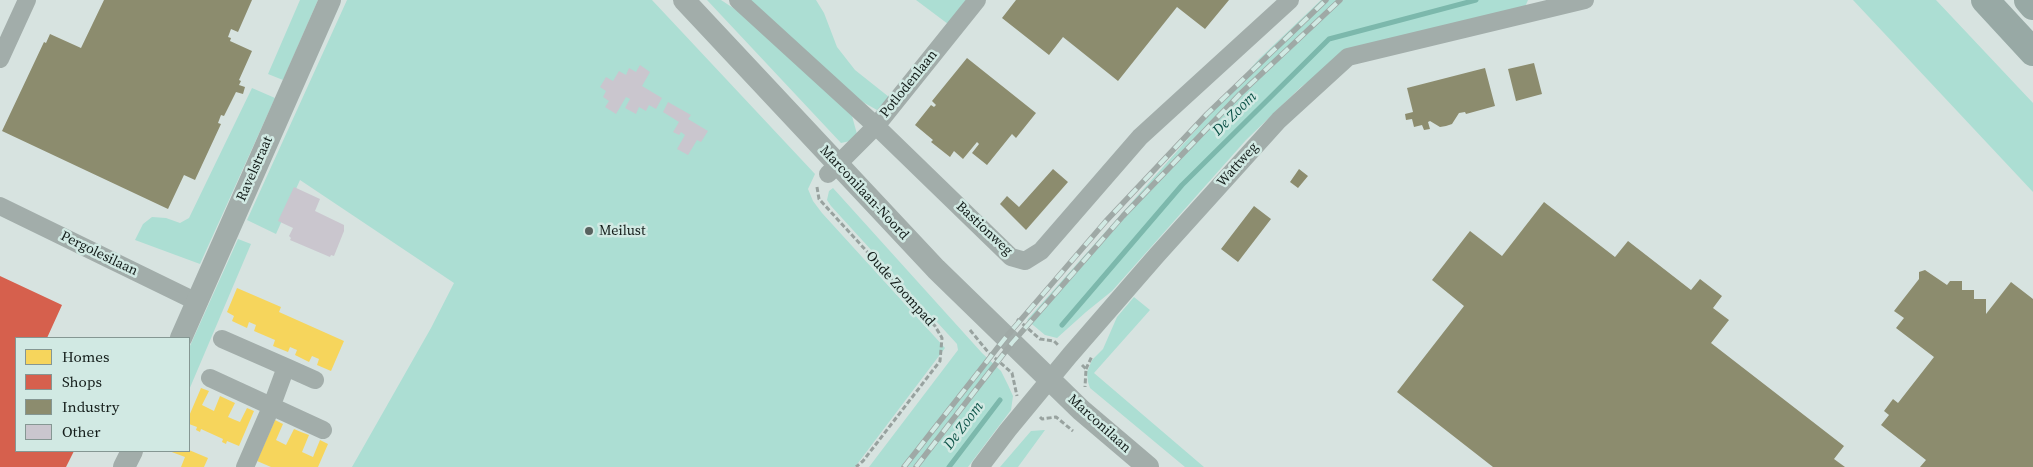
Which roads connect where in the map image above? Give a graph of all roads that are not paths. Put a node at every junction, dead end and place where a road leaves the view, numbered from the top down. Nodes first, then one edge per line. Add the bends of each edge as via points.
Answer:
1 (27, 0) edge
2 (330, 0) edge
3 (684, 0) edge
4 (738, 0) edge
5 (977, 0) edge
6 (1290, 0) edge
7 (1585, 0) edge
8 (1985, 0) edge
9 (2028, 0) edge
10 (1536, 6) edge
11 (2033, 6) edge
12 (2033, 52) edge
13 (0, 59) edge
14 (876, 126) junction
15 (832, 169) junction
16 (0, 206) edge
17 (197, 302) junction
18 (181, 337) edge
19 (222, 339) dead end
20 (286, 366) junction
21 (210, 378) dead end
22 (315, 380) dead end
23 (1050, 380) junction
24 (272, 405) junction
25 (323, 430) dead end
26 (132, 452) edge
27 (124, 467) edge
28 (245, 467) edge
29 (980, 467) edge
30 (1148, 467) edge

1 - 13 street
2 - 17 street, Ravelstraat
3 - 15 street, Marconilaan-Noord
4 - 14 street, Bastionweg
5 - 14 street, Potlodenlaan
6 - 14 street, Bastionweg via 1140,137 1041,251 1025,261 1011,257
7 - 10 street, Wattweg
8 - 12 highway
9 - 11 highway
10 - 23 street, Wattweg via 1348,57 1279,120
14 - 15 street, Potlodenlaan
15 - 23 street, Marconilaan-Noord
16 - 17 street, Pergolesilaan
17 - 18 street, Ravelstraat
19 - 20 street
20 - 22 street
20 - 24 street
21 - 24 street
23 - 29 street, Wattweg
23 - 30 street, Marconilaan
24 - 25 street
24 - 28 street
26 - 27 street

